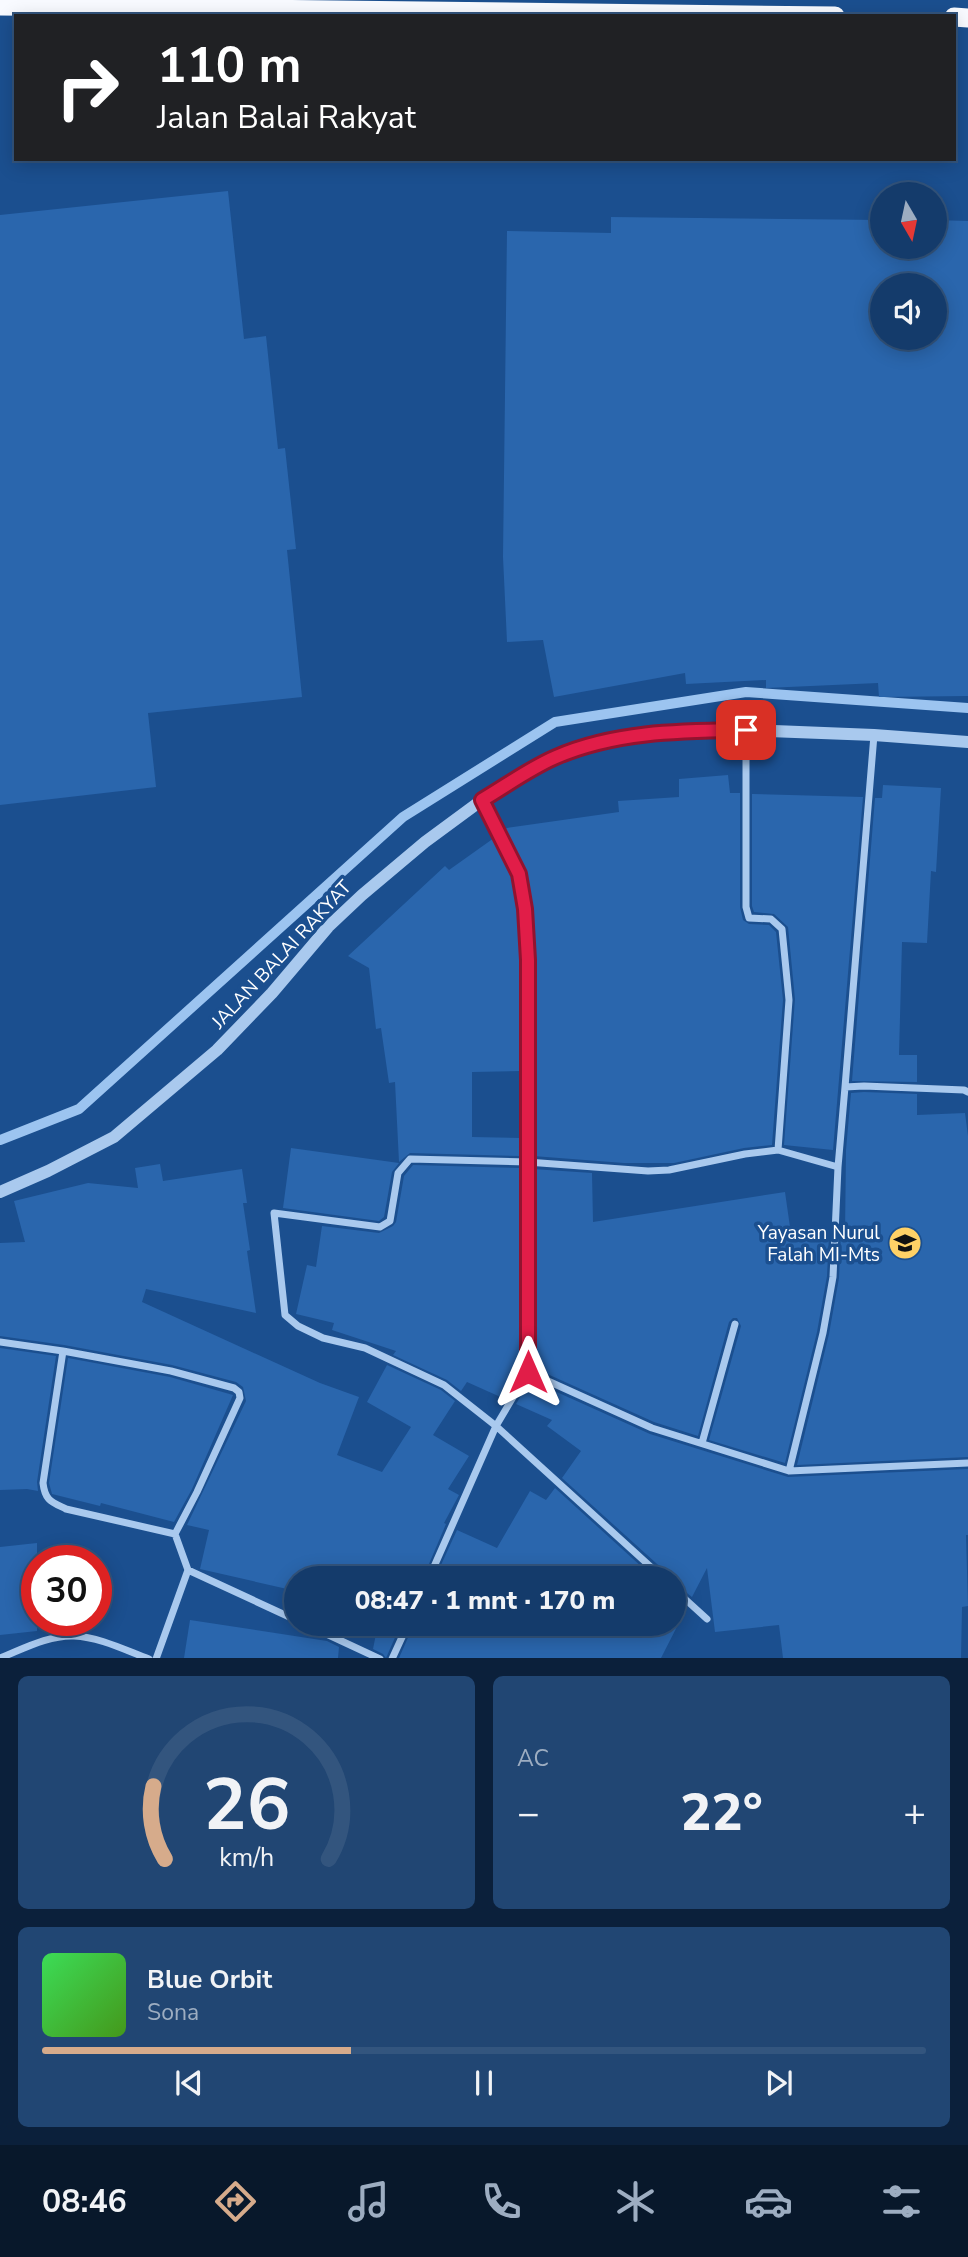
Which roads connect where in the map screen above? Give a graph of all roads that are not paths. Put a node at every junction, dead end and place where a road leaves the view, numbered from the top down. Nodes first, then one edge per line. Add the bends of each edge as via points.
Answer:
1 (23, 3) edge
2 (365, 5) edge
3 (0, 6) edge
4 (750, 14) edge
5 (746, 730) junction
6 (874, 735) junction
7 (968, 742) edge
8 (482, 800) junction
9 (845, 1087) junction
10 (968, 1092) edge
11 (778, 1150) junction
12 (527, 1162) junction
13 (838, 1167) junction
14 (0, 1192) edge
15 (735, 1324) dead end
16 (0, 1342) edge
17 (63, 1351) junction
18 (528, 1372) junction
19 (496, 1426) junction
20 (702, 1443) junction
21 (968, 1463) edge
22 (789, 1471) junction
23 (175, 1534) junction
24 (434, 1566) edge
25 (650, 1566) edge
26 (188, 1570) junction
27 (686, 1600) edge
28 (284, 1614) edge
29 (708, 1619) dead end
30 (331, 1636) edge
31 (402, 1636) edge
32 (0, 1658) edge
33 (149, 1658) edge
34 (156, 1658) edge
35 (380, 1658) edge
36 (392, 1658) edge

1 - 2 highway
1 - 3 highway
2 - 4 highway
5 - 6 street, JALAN BALAI RAKYAT
5 - 8 street, JALAN BALAI RAKYAT via 676,731 592,744 555,757
5 - 11 street via 746,907 749,918 771,919 782,929 789,1000
6 - 7 street, JALAN BALAI RAKYAT
6 - 9 street
8 - 12 street via 519,874 525,909
8 - 14 street, JALAN BALAI RAKYAT via 362,895 217,1050 114,1137
9 - 10 street
9 - 13 street
11 - 12 street via 669,1170
11 - 13 street
12 - 18 street
12 - 19 street via 410,1159 398,1172 390,1221 380,1227 274,1213 285,1315 323,1338 365,1348 444,1385
13 - 22 street via 833,1277
15 - 20 street
16 - 17 street
17 - 23 street via 44,1494 66,1509
17 - 23 street via 171,1371 239,1392 202,1483
18 - 19 street
18 - 20 street via 652,1428
19 - 24 street
19 - 25 street
20 - 22 street
21 - 22 street
23 - 26 street
26 - 28 street
26 - 34 street
27 - 29 street
30 - 35 street
31 - 36 street
32 - 33 street via 47,1640 74,1636

